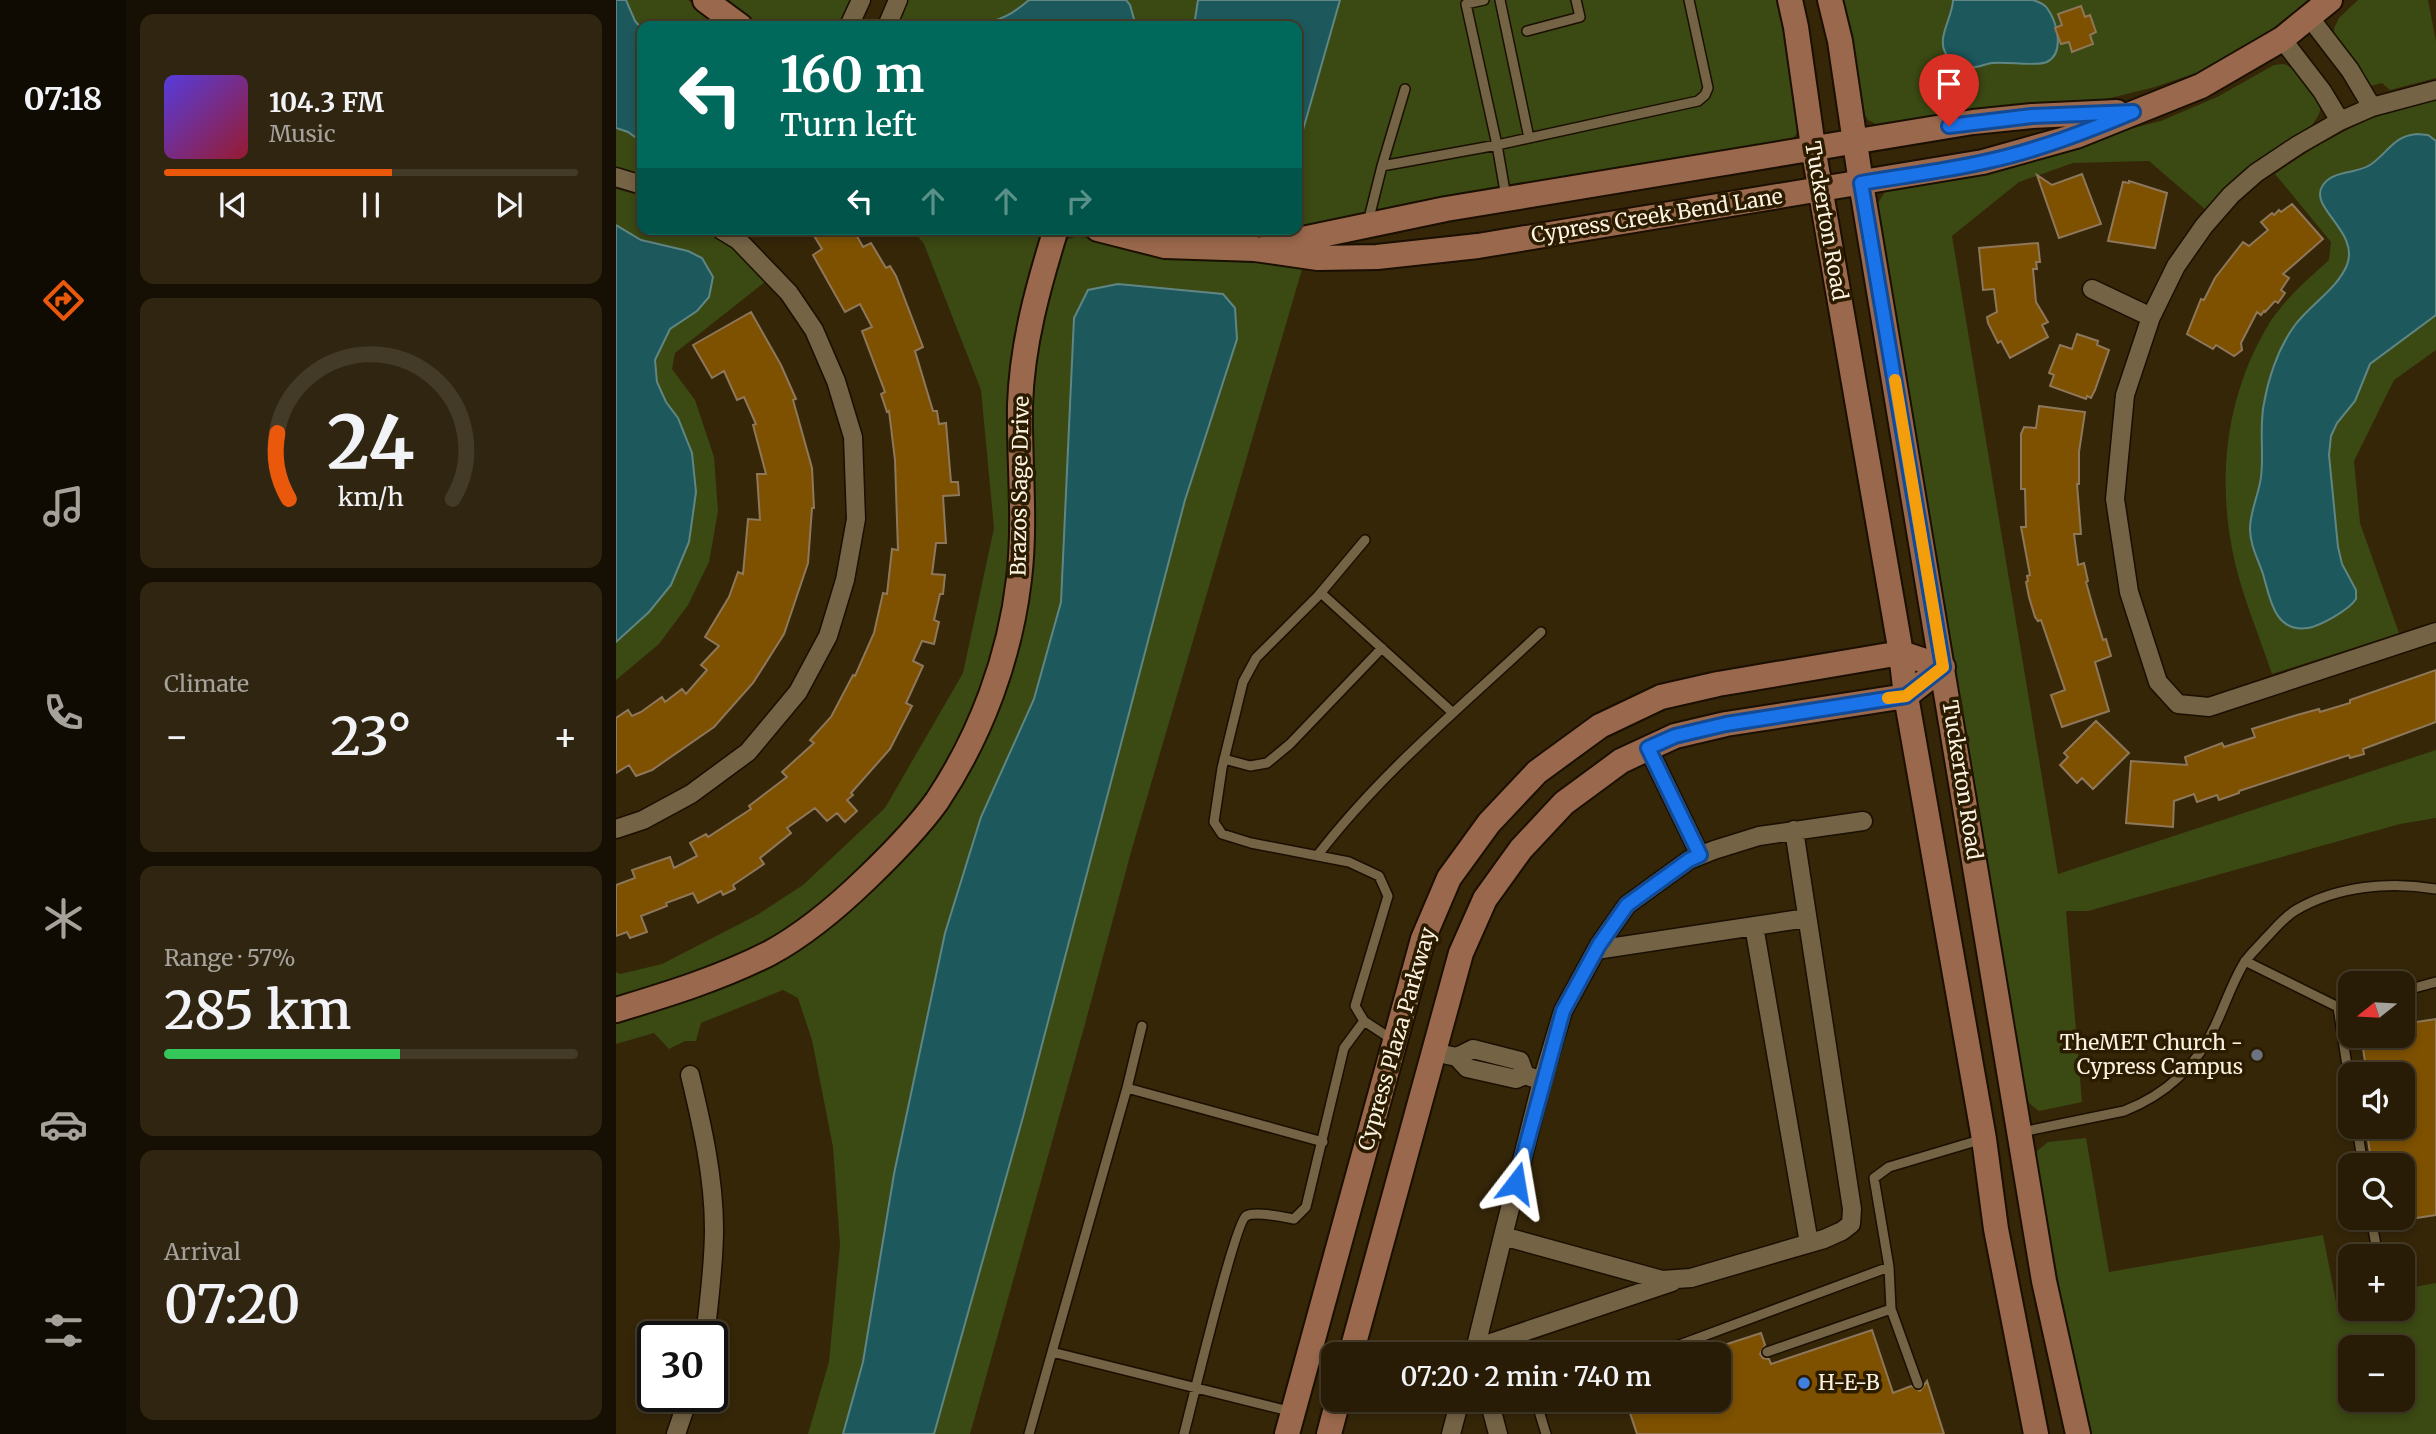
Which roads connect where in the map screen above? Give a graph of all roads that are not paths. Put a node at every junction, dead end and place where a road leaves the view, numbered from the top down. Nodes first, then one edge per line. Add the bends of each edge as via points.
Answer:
1 (705, 0) edge
2 (861, 0) edge
3 (898, 0) edge
4 (1483, 0) edge
5 (1500, 0) edge
6 (1576, 0) edge
7 (1689, 0) edge
8 (1790, 0) edge
9 (1830, 0) edge
10 (2330, 0) edge
11 (2310, 18) junction
12 (733, 21) edge
13 (851, 21) edge
14 (889, 21) edge
15 (1527, 31) dead end
16 (2283, 39) junction
17 (1405, 89) dead end
18 (2436, 90) edge
19 (2372, 107) junction
20 (2133, 112) junction
21 (2340, 121) junction
22 (1529, 138) junction
23 (1857, 141) junction
24 (1497, 145) junction
25 (1813, 147) junction
26 (1382, 166) junction
27 (616, 177) edge
28 (637, 183) edge
29 (1861, 183) junction
30 (1821, 188) junction
31 (1506, 198) junction
32 (1368, 224) junction
33 (742, 235) edge
34 (1054, 235) edge
35 (1122, 235) edge
36 (1255, 249) junction
37 (2092, 289) dead end
38 (2151, 317) junction
39 (1365, 540) dead end
40 (1321, 593) junction
41 (1541, 632) dead end
42 (2436, 632) edge
43 (1382, 648) junction
44 (1900, 653) junction
45 (1943, 667) junction
46 (1906, 696) junction
47 (1633, 710) junction
48 (1452, 712) junction
49 (1648, 748) junction
50 (1224, 759) junction
51 (1863, 821) dead end
52 (616, 829) edge
53 (1794, 830) junction
54 (1700, 855) junction
55 (1317, 856) junction
56 (2436, 889) edge
57 (1807, 918) junction
58 (1754, 926) junction
59 (1596, 950) junction
60 (2245, 961) junction
61 (2436, 982) edge
62 (2415, 987) edge
63 (2338, 1006) edge
64 (616, 1010) edge
65 (1364, 1021) junction
66 (1142, 1026) dead end
67 (1394, 1041) junction
68 (1446, 1055) junction
69 (690, 1075) dead end
70 (1542, 1081) junction
71 (1127, 1088) junction
72 (2020, 1132) junction
73 (1984, 1139) junction
74 (1323, 1142) junction
75 (1503, 1236) junction
76 (1809, 1243) junction
77 (1889, 1267) junction
78 (1676, 1280) junction
79 (1891, 1309) junction
80 (707, 1321) edge
81 (1355, 1342) edge
82 (1477, 1342) edge
83 (1500, 1342) edge
84 (1687, 1342) edge
85 (1052, 1352) junction
86 (1767, 1352) dead end
87 (1918, 1384) dead end
88 (1197, 1388) junction
89 (684, 1412) edge
90 (1335, 1412) edge
91 (1457, 1412) edge
92 (1492, 1412) edge
93 (1539, 1412) edge
94 (1290, 1423) edge
95 (676, 1434) edge
96 (1029, 1434) edge
97 (1184, 1434) edge
98 (1329, 1434) edge
99 (1451, 1434) edge
100 (1498, 1434) edge
101 (1546, 1434) edge
102 (2036, 1434) edge
103 (2078, 1434) edge

1 - 12 street
2 - 13 street
3 - 14 street
4 - 24 lane via 1466,4
5 - 22 lane
6 - 15 lane via 1580,17
7 - 22 lane via 1708,88 1698,102
8 - 25 street, Tuckerton Road
9 - 23 street, Tuckerton Road
10 - 11 street, Cypress Creek Bend Lane
11 - 16 street, Cypress Creek Bend Lane
11 - 19 street
16 - 20 street, Cypress Creek Bend Lane via 2201,86
16 - 21 street
17 - 26 lane
18 - 19 street
19 - 21 street
20 - 23 street, Cypress Creek Bend Lane via 1973,122
20 - 29 street, Cypress Creek Bend Lane via 2022,153
21 - 38 street via 2256,173 2231,195 2176,266
22 - 24 lane
23 - 25 street, Cypress Creek Bend Lane
23 - 29 street, Tuckerton Road
24 - 26 lane
24 - 31 lane
25 - 30 street, Tuckerton Road
25 - 31 street, Cypress Creek Bend Lane
26 - 32 lane
27 - 28 street
29 - 30 street, Cypress Creek Bend Lane
29 - 45 street, Tuckerton Road
30 - 36 street, Cypress Creek Bend Lane via 1427,252 1318,258
30 - 44 street, Tuckerton Road
31 - 32 street, Cypress Creek Bend Lane
32 - 36 street, Cypress Creek Bend Lane
33 - 52 street via 814,330 853,437 856,519 845,580 828,636 798,692 748,752 691,794
34 - 64 street, Brazos Sage Drive via 1025,352 1020,404 1023,530 1010,638 992,692 956,767 904,841 842,902 807,929 735,969
35 - 36 street, Cypress Creek Bend Lane via 1165,246
37 - 38 street
38 - 42 street via 2125,396 2115,499 2129,592 2158,682 2178,704 2209,707
39 - 40 lane
40 - 43 lane
40 - 50 lane via 1256,658 1243,682
41 - 48 lane
43 - 48 lane
43 - 50 lane via 1268,763 1250,766
44 - 45 street, Cypress Plaza Parkway
44 - 46 street, Tuckerton Road
44 - 47 street, Cypress Plaza Parkway via 1718,684 1661,697
45 - 46 street, Cypress Plaza Parkway
45 - 72 street, Tuckerton Road
46 - 49 street, Cypress Plaza Parkway via 1726,724 1675,736
46 - 73 street, Tuckerton Road
47 - 49 street
47 - 67 street, Cypress Plaza Parkway via 1600,726 1537,772 1489,823 1449,878 1423,939
48 - 55 lane via 1346,818
49 - 54 street
49 - 68 street, Cypress Plaza Parkway via 1621,761 1564,803 1521,849 1485,899 1461,953
50 - 55 lane via 1214,822 1222,834
51 - 53 street
53 - 54 street
53 - 57 street
54 - 59 street via 1627,905
55 - 65 lane via 1349,862 1379,876 1388,895 1355,1006
56 - 60 lane via 2375,886 2315,902 2280,923
57 - 58 street
57 - 76 street via 1852,1209 1851,1224
58 - 59 street
58 - 76 street
59 - 70 street via 1563,1011
60 - 63 lane
60 - 72 lane via 2204,1046 2166,1088 2124,1111
61 - 62 lane
65 - 67 lane
65 - 74 lane via 1344,1048
66 - 71 lane
67 - 68 street
67 - 94 street, Cypress Plaza Parkway
68 - 70 street via 1467,1068
68 - 81 street, Cypress Plaza Parkway
69 - 80 street via 705,1139 714,1229
70 - 75 street
71 - 74 lane
71 - 85 lane
72 - 73 street
72 - 103 street, Tuckerton Road via 2044,1281
73 - 77 lane via 1889,1167 1874,1178
73 - 102 street, Tuckerton Road via 1998,1242
74 - 88 lane via 1306,1207 1294,1219 1249,1214 1242,1219
75 - 78 street
75 - 82 street
76 - 78 street
77 - 79 lane
77 - 84 lane
78 - 83 street
79 - 86 lane
79 - 87 lane
85 - 88 lane
85 - 96 lane
88 - 94 lane
88 - 97 lane
89 - 95 street
90 - 98 street
91 - 99 street
92 - 100 street
93 - 101 lane

